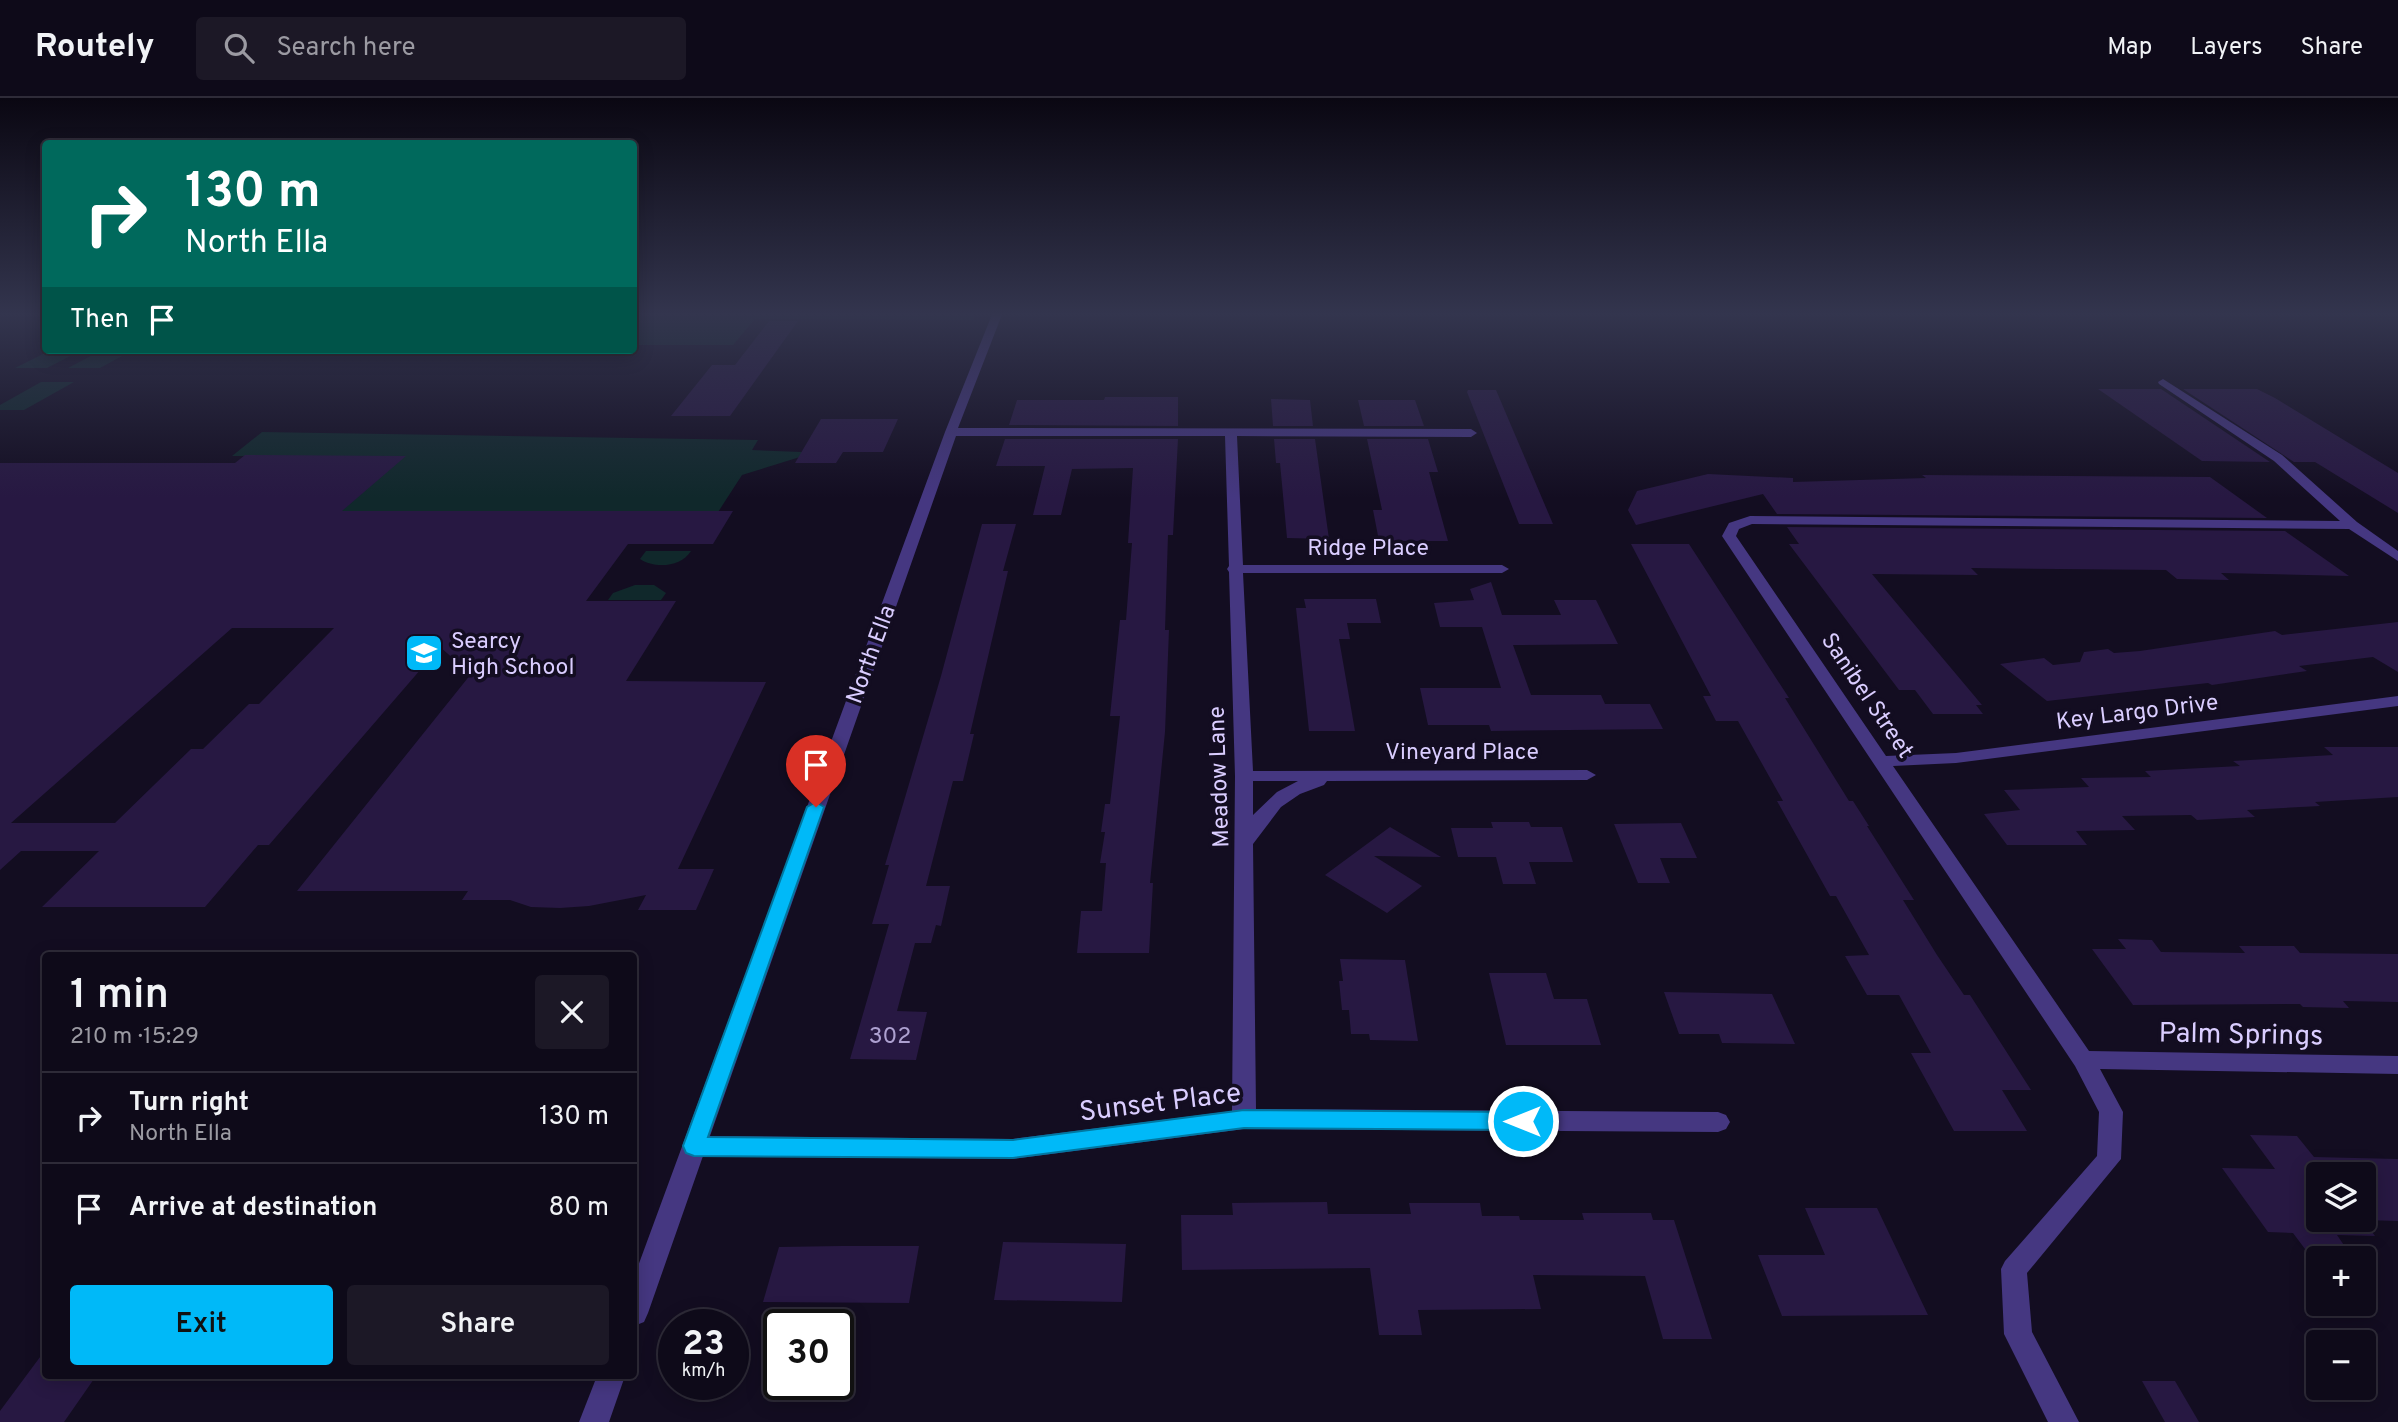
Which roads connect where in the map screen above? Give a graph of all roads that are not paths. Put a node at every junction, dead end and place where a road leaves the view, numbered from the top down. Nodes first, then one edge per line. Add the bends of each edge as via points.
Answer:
1 (974, 374) edge
2 (2163, 382) dead end
3 (951, 432) junction
4 (1231, 433) junction
5 (1471, 433) dead end
6 (2352, 525) junction
7 (2398, 557) edge
8 (1234, 569) junction
9 (1502, 569) dead end
10 (2397, 702) edge
11 (1881, 761) junction
12 (1587, 775) dead end
13 (1244, 776) junction
14 (1338, 776) junction
15 (1245, 843) junction
16 (2083, 1060) junction
17 (2398, 1065) edge
18 (1244, 1119) junction
19 (1718, 1122) dead end
20 (694, 1146) junction
21 (637, 1304) edge
22 (610, 1379) edge
23 (594, 1422) edge
24 (2064, 1422) edge

1 - 3 street, North Ella
2 - 6 street via 2278,458
3 - 4 street
3 - 20 street, North Ella
4 - 5 street
4 - 8 street, Meadow Lane
6 - 7 street
6 - 11 street, Sanibel Street via 1750,520 1734,526 1729,536
8 - 9 street, Ridge Place
8 - 13 street, Meadow Lane
10 - 11 street, Key Largo Drive via 1956,758
11 - 16 street, Sanibel Street
12 - 14 street, Vineyard Place
13 - 14 street, Vineyard Place
13 - 15 street, Meadow Lane
14 - 15 street, Vineyard Place via 1302,784 1279,796 1260,816
15 - 18 street, Meadow Lane
16 - 17 street, Palm Springs
16 - 24 street, Sanibel Street via 2111,1112 2109,1159 2014,1269 2018,1334
18 - 19 street, Sunset Place
18 - 20 street, Sunset Place via 1013,1149
20 - 21 street, North Ella
22 - 23 street

